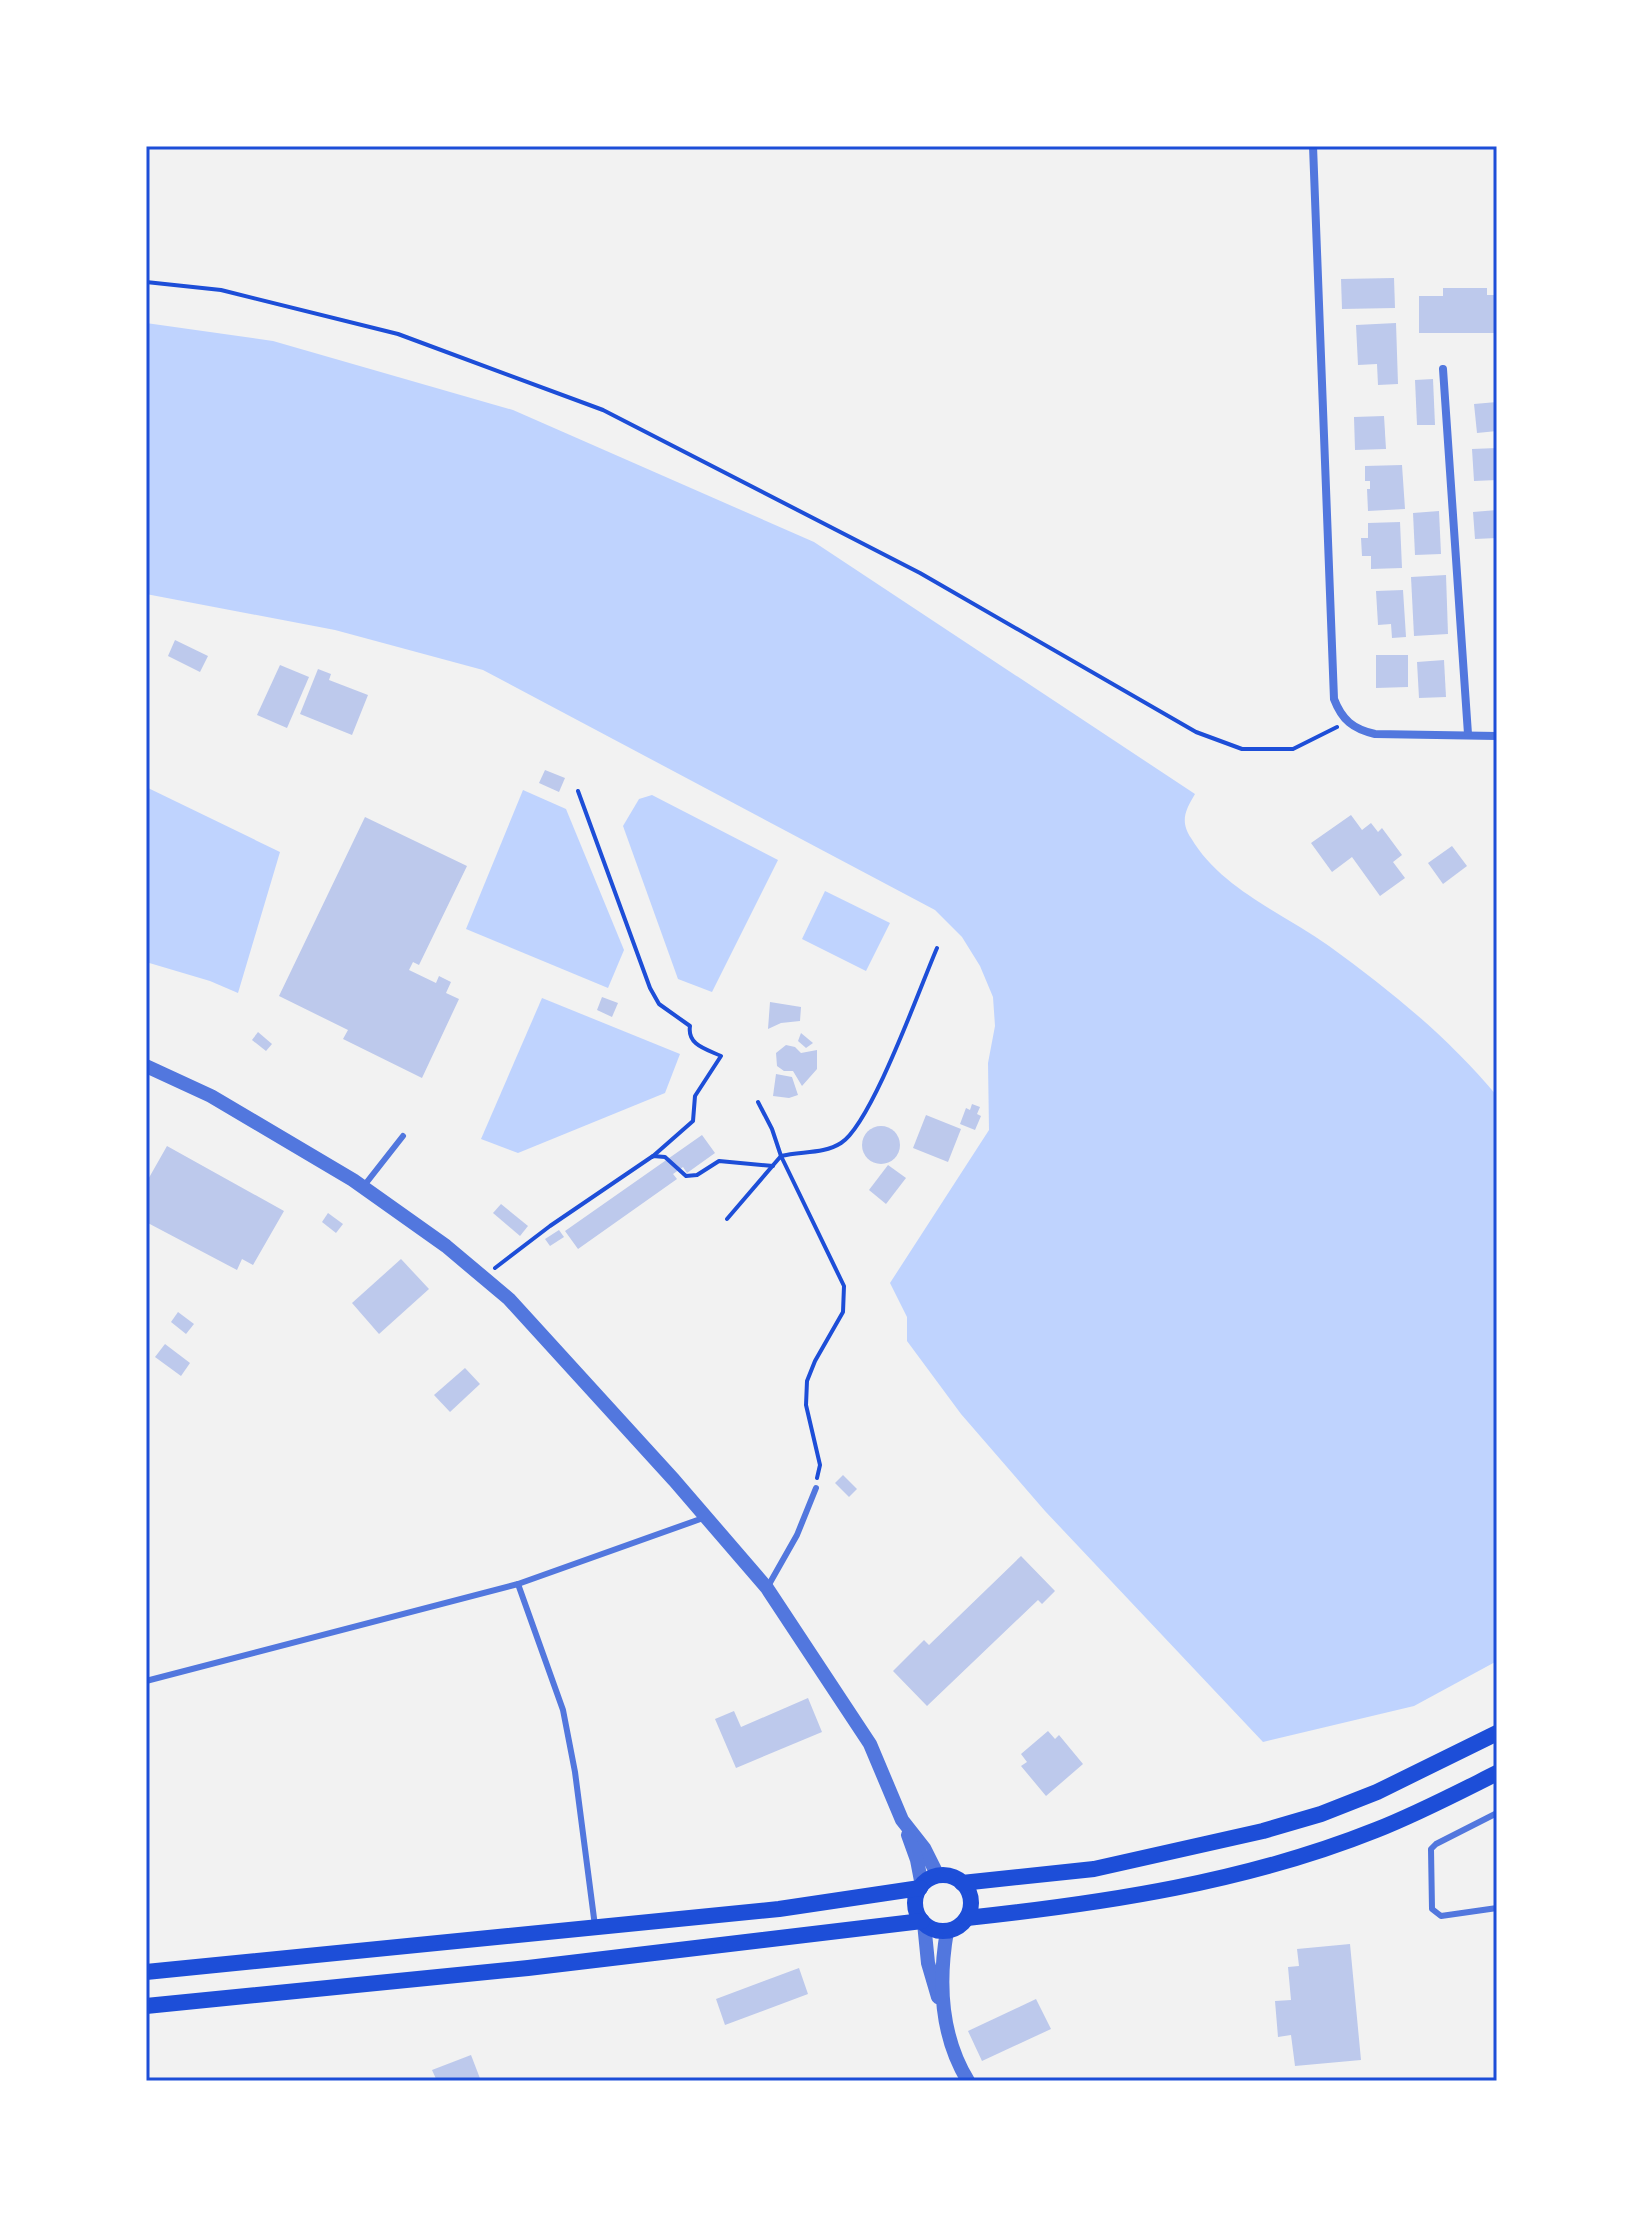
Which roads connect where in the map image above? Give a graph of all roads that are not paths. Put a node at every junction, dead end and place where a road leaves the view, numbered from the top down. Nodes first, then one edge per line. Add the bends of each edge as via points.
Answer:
1 (1310, 147) edge
2 (1443, 369) dead end
3 (1468, 734) junction
4 (1497, 736) edge
5 (146, 1066) edge
6 (403, 1136) dead end
7 (363, 1187) junction
8 (816, 1488) road end
9 (706, 1517) junction
10 (518, 1584) junction
11 (767, 1588) junction
12 (146, 1681) edge
13 (1497, 1733) edge
14 (1497, 1773) edge
15 (1497, 1813) edge
16 (902, 1820) junction
17 (938, 1876) junction
18 (962, 1883) junction
19 (921, 1887) junction
20 (1497, 1908) edge
21 (967, 1918) junction
22 (923, 1922) junction
23 (595, 1928) junction
24 (947, 1931) junction
25 (146, 1972) edge
26 (146, 2006) edge
27 (943, 2017) junction
28 (968, 2081) edge

1 - 3 street via 1334,699 1346,722 1358,730
2 - 3 street
3 - 4 street
5 - 7 street via 211,1096
6 - 7 lane
7 - 9 street via 509,1299
8 - 11 lane
9 - 10 lane
9 - 11 street
10 - 12 lane
10 - 23 lane via 563,1710
11 - 16 street via 870,1744
13 - 18 main road via 1377,1792 1263,1831 1094,1869
14 - 21 main road via 1377,1830 1224,1877 1099,1903
15 - 20 lane via 1436,1844 1430,1854 1435,1913
16 - 17 street
16 - 19 street
17 - 18 main road
17 - 19 main road
18 - 21 main road via 970,1896
19 - 22 main road via 915,1905
19 - 23 main road via 779,1909
21 - 24 main road
22 - 24 main road
22 - 26 main road
22 - 27 street
23 - 25 main road
24 - 27 street
27 - 28 street

